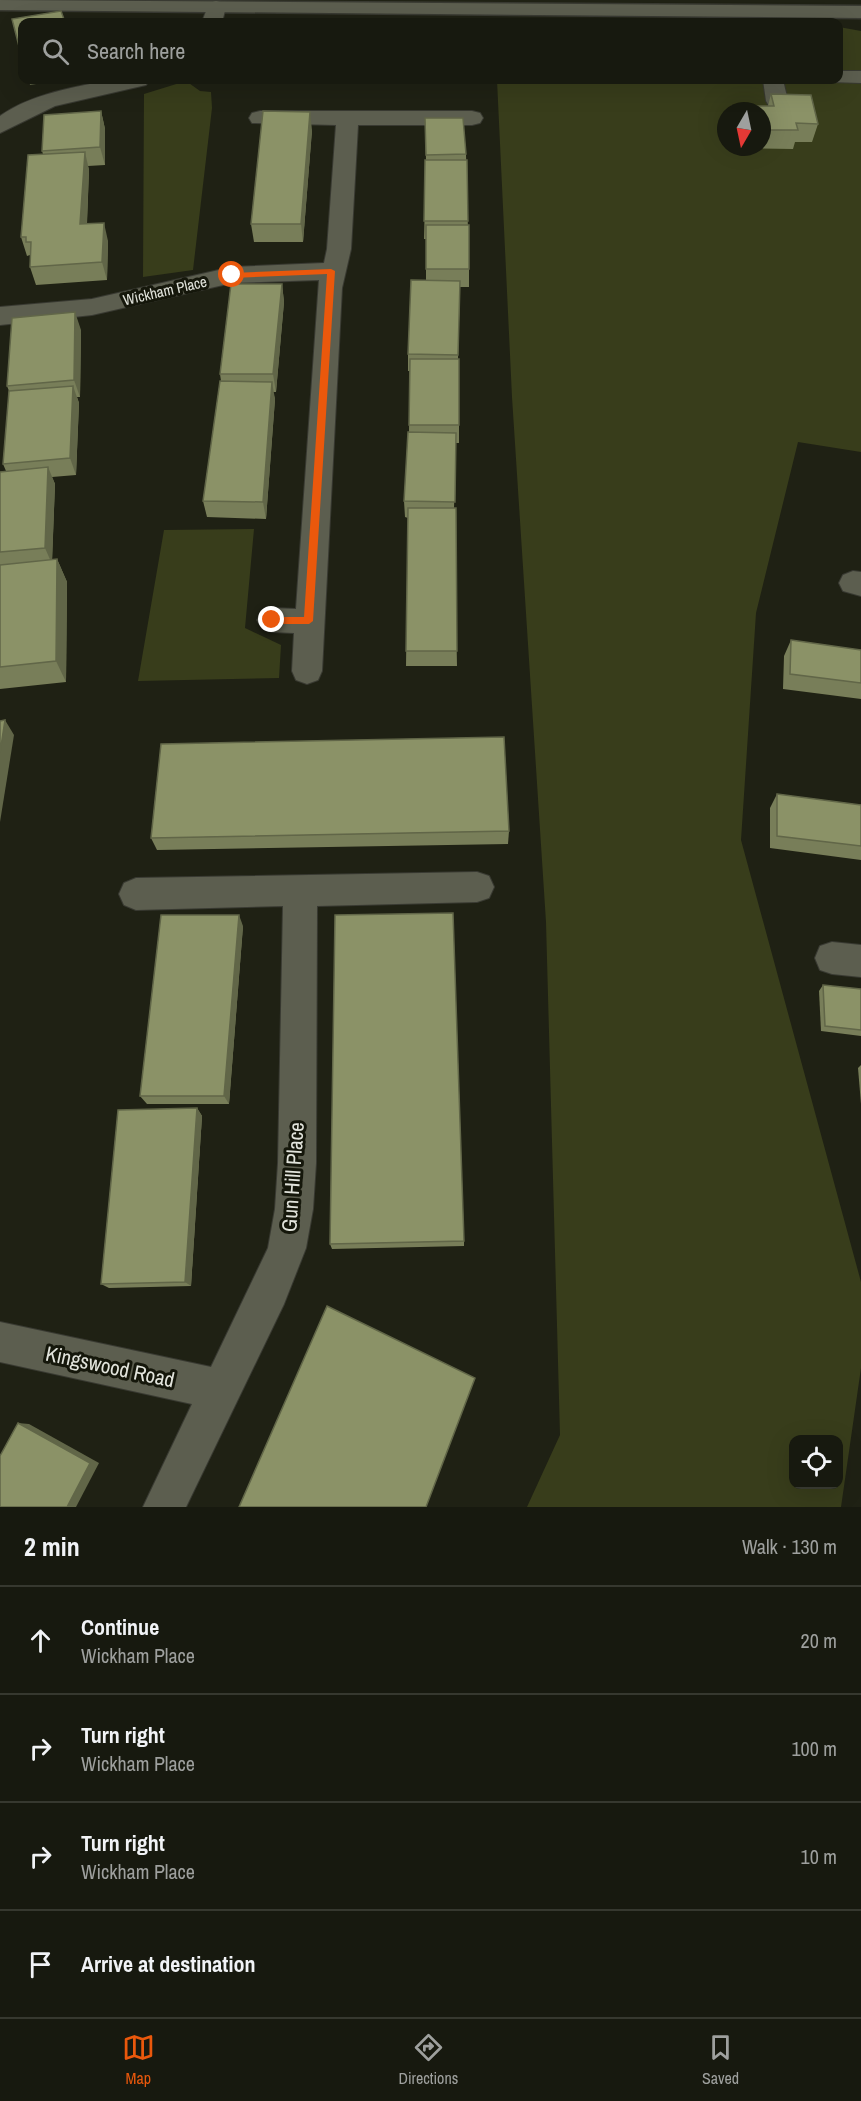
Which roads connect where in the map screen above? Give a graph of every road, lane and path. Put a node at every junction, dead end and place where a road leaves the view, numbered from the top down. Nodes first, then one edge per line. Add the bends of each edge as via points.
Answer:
1 (0, 4) edge
2 (484, 4) edge
3 (861, 12) edge
4 (214, 15) edge
5 (761, 17) edge
6 (843, 77) edge
7 (861, 77) edge
8 (122, 84) edge
9 (260, 118) edge
10 (347, 118) junction
11 (472, 118) dead end
12 (2, 122) edge
13 (331, 271) junction
14 (0, 316) edge
15 (272, 620) dead end
16 (309, 621) junction
17 (307, 671) dead end
18 (477, 887) dead end
19 (300, 890) junction
20 (136, 894) dead end
21 (0, 1342) edge
22 (220, 1390) junction
23 (164, 1507) edge

1 - 4 street
2 - 4 street
2 - 5 street
3 - 5 street
6 - 7 street
8 - 12 street via 48,102
9 - 10 street
10 - 11 street
10 - 13 street via 339,249
13 - 14 street, Wickham Place via 232,275 92,308
13 - 16 street
15 - 16 street
16 - 17 street
18 - 19 street
19 - 20 street
19 - 22 street, Gun Hill Place via 294,1209 287,1248 274,1280
21 - 22 street, Kingswood Road
22 - 23 street, Gun Hill Place

